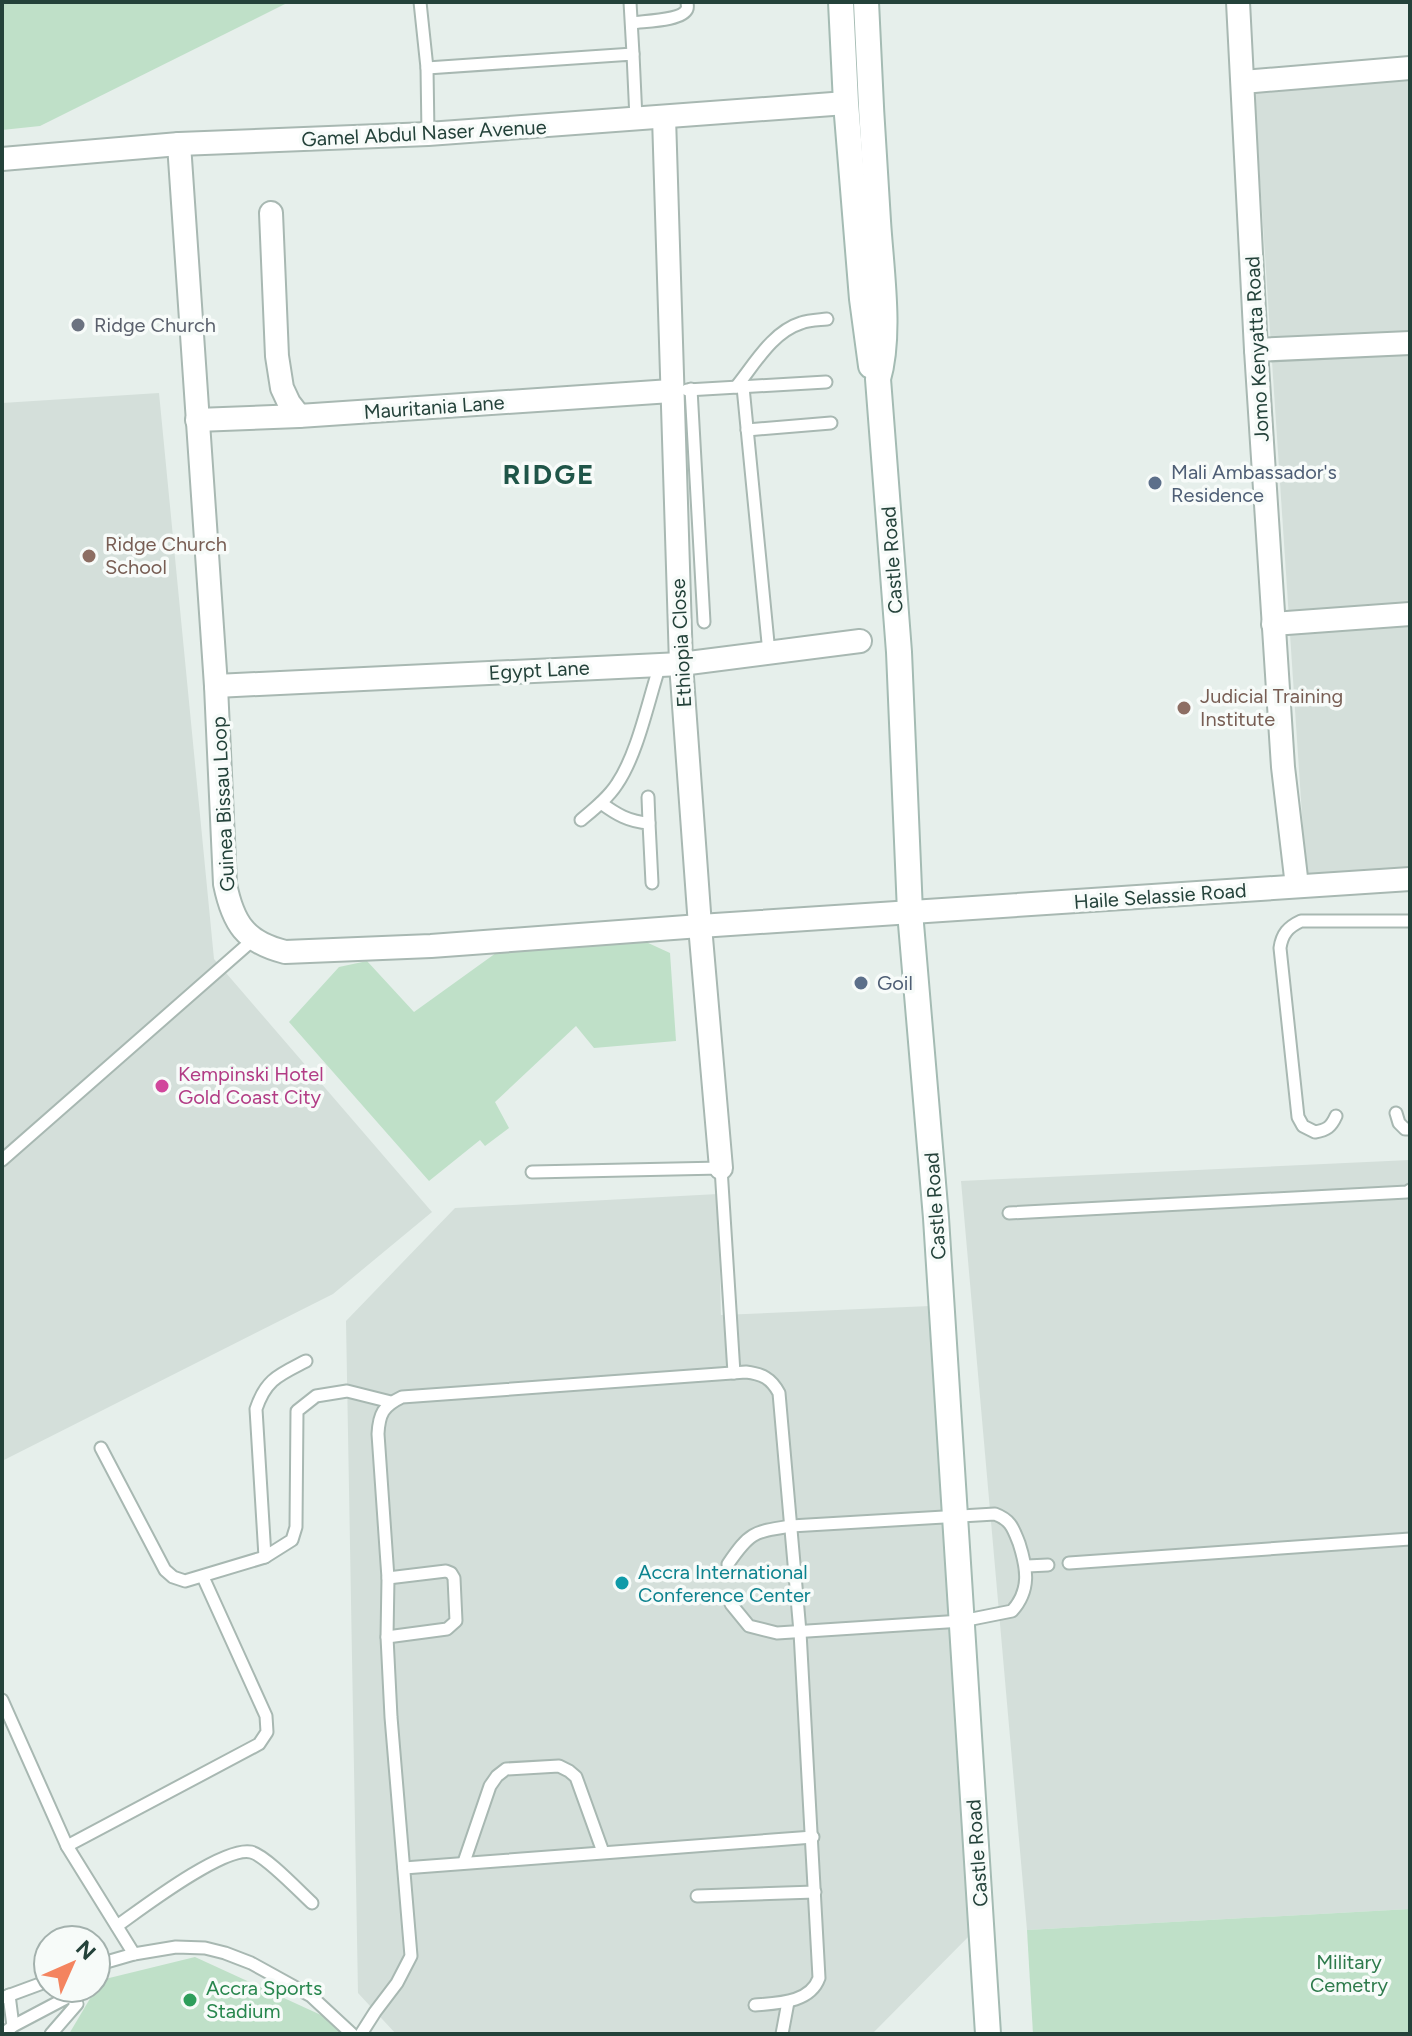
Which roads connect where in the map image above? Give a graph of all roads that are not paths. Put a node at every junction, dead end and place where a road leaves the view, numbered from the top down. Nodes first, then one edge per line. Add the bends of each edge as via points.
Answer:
1 (420, 2) edge
2 (630, 2) edge
3 (687, 2) edge
4 (841, 2) edge
5 (866, 2) edge
6 (1238, 2) edge
7 (632, 23) junction
8 (633, 54) junction
9 (427, 68) junction
10 (1410, 68) edge
11 (1243, 82) junction
12 (846, 103) junction
13 (664, 117) junction
14 (636, 119) junction
15 (428, 134) junction
16 (179, 144) junction
17 (2, 159) edge
18 (271, 213) dead end
19 (827, 319) dead end
20 (1410, 343) edge
21 (1256, 350) junction
22 (878, 379) junction
23 (826, 382) dead end
24 (740, 387) junction
25 (681, 390) junction
26 (299, 416) junction
27 (197, 420) junction
28 (831, 423) dead end
29 (747, 430) junction
30 (1410, 614) edge
31 (704, 622) dead end
32 (1273, 624) junction
33 (860, 641) dead end
34 (769, 653) junction
35 (670, 664) junction
36 (216, 686) junction
37 (648, 797) dead end
38 (601, 803) junction
39 (581, 820) dead end
40 (649, 823) junction
41 (1410, 879) edge
42 (652, 883) dead end
43 (1297, 886) junction
44 (910, 912) junction
45 (1410, 921) edge
46 (700, 926) junction
47 (254, 939) junction
48 (1396, 1113) dead end
49 (1336, 1116) dead end
50 (1410, 1129) edge
51 (2, 1143) edge
52 (6, 1156) edge
53 (721, 1168) junction
54 (532, 1172) dead end
55 (1410, 1190) edge
56 (1009, 1213) dead end
57 (306, 1361) dead end
58 (734, 1373) junction
59 (391, 1402) junction
60 (101, 1448) dead end
61 (955, 1516) junction
62 (791, 1526) junction
63 (1410, 1539) edge
64 (265, 1557) junction
65 (1069, 1563) dead end
66 (728, 1564) dead end
67 (1048, 1565) dead end
68 (1027, 1566) junction
69 (203, 1577) junction
70 (388, 1578) junction
71 (731, 1604) dead end
72 (962, 1621) junction
73 (800, 1632) junction
74 (387, 1637) junction
75 (2, 1700) edge
76 (813, 1837) junction
77 (67, 1846) junction
78 (603, 1852) junction
79 (464, 1862) junction
80 (404, 1868) junction
81 (815, 1892) junction
82 (697, 1896) dead end
83 (312, 1903) dead end
84 (117, 1926) junction
85 (134, 1954) junction
86 (112, 1960) edge
87 (32, 1987) edge
88 (5, 1997) edge
89 (788, 2002) junction
90 (755, 2005) dead end
91 (8, 2030) edge
92 (51, 2034) edge
93 (352, 2034) edge
94 (361, 2034) edge
95 (782, 2034) edge
96 (988, 2034) edge

1 - 9 lane
2 - 7 lane
3 - 7 lane via 684,14 675,18
4 - 12 main road, Castle Road
5 - 22 main road, Castle Road via 883,298 884,360
6 - 11 street, Jomo Kenyatta Road
7 - 8 lane
8 - 9 lane
8 - 14 lane
9 - 15 lane
10 - 11 street
11 - 21 street, Jomo Kenyatta Road
12 - 13 street, Gamel Abdul Naser Avenue
12 - 22 main road, Castle Road via 862,299 870,363
13 - 14 street, Gamel Abdul Naser Avenue
13 - 25 street, Ethiopia Close
14 - 15 street, Gamel Abdul Naser Avenue
15 - 16 street, Gamel Abdul Naser Avenue
16 - 17 street, Gamel Abdul Naser Avenue
16 - 27 street, Guinea Bissau Loop
18 - 26 street via 277,356 282,388
19 - 24 lane via 784,331
20 - 21 street
21 - 32 street, Jomo Kenyatta Road
22 - 44 main road, Castle Road via 899,652
23 - 24 lane
24 - 25 lane
24 - 29 lane
25 - 26 street, Mauritania Lane
25 - 31 lane
25 - 35 street, Ethiopia Close
26 - 27 street, Mauritania Lane
27 - 36 street, Guinea Bissau Loop
28 - 29 lane
29 - 34 lane
30 - 32 street
32 - 43 street, Jomo Kenyatta Road
33 - 34 street, Egypt Lane
34 - 35 street, Egypt Lane
35 - 36 street, Egypt Lane
35 - 38 lane via 617,784
35 - 46 street, Ethiopia Close
36 - 47 street, Guinea Bissau Loop via 225,884 230,909
37 - 40 lane
38 - 39 lane
38 - 40 lane via 618,816
40 - 42 lane
41 - 43 street, Haile Selassie Road
43 - 44 street, Haile Selassie Road
44 - 46 street
44 - 61 main road, Castle Road
45 - 49 lane via 1301,921 1282,938 1298,1117 1315,1132 1326,1130
46 - 47 street via 285,952
46 - 53 street, Ethiopia Close
47 - 52 lane
48 - 50 lane via 1399,1123
51 - 52 lane
53 - 54 lane
53 - 58 lane
55 - 56 lane
57 - 64 lane via 276,1377 261,1392 256,1409
58 - 59 lane via 402,1397
58 - 62 lane via 767,1377 779,1393
59 - 64 lane via 347,1391 316,1396 297,1411 296,1527 292,1540
59 - 70 lane via 379,1417 378,1434
60 - 69 lane via 165,1570 185,1581
61 - 62 lane
61 - 68 lane via 1005,1518
61 - 72 main road, Castle Road
62 - 66 lane via 763,1530 744,1540
62 - 73 lane
63 - 65 lane
64 - 69 lane
67 - 68 lane
68 - 72 lane via 1024,1593 1012,1611
69 - 77 lane via 266,1716 267,1732 259,1744
70 - 74 lane
70 - 74 lane via 451,1573 456,1621 447,1629
71 - 73 lane via 749,1626
72 - 73 lane
72 - 96 main road, Castle Road
73 - 76 lane
74 - 80 lane
75 - 77 lane
76 - 78 lane
76 - 81 lane
77 - 84 lane
78 - 79 lane
78 - 79 lane via 576,1777 569,1771 559,1766 506,1769 490,1786
79 - 80 lane
80 - 94 lane via 411,1956
81 - 82 lane
81 - 89 lane via 819,1978 808,1994
83 - 84 lane via 260,1855 247,1850 171,1887
84 - 85 lane
85 - 86 lane
85 - 93 lane via 176,1947 225,1953 311,1996
87 - 88 lane
88 - 91 lane
89 - 90 lane
89 - 95 lane
91 - 92 lane via 72,1998 77,2004

